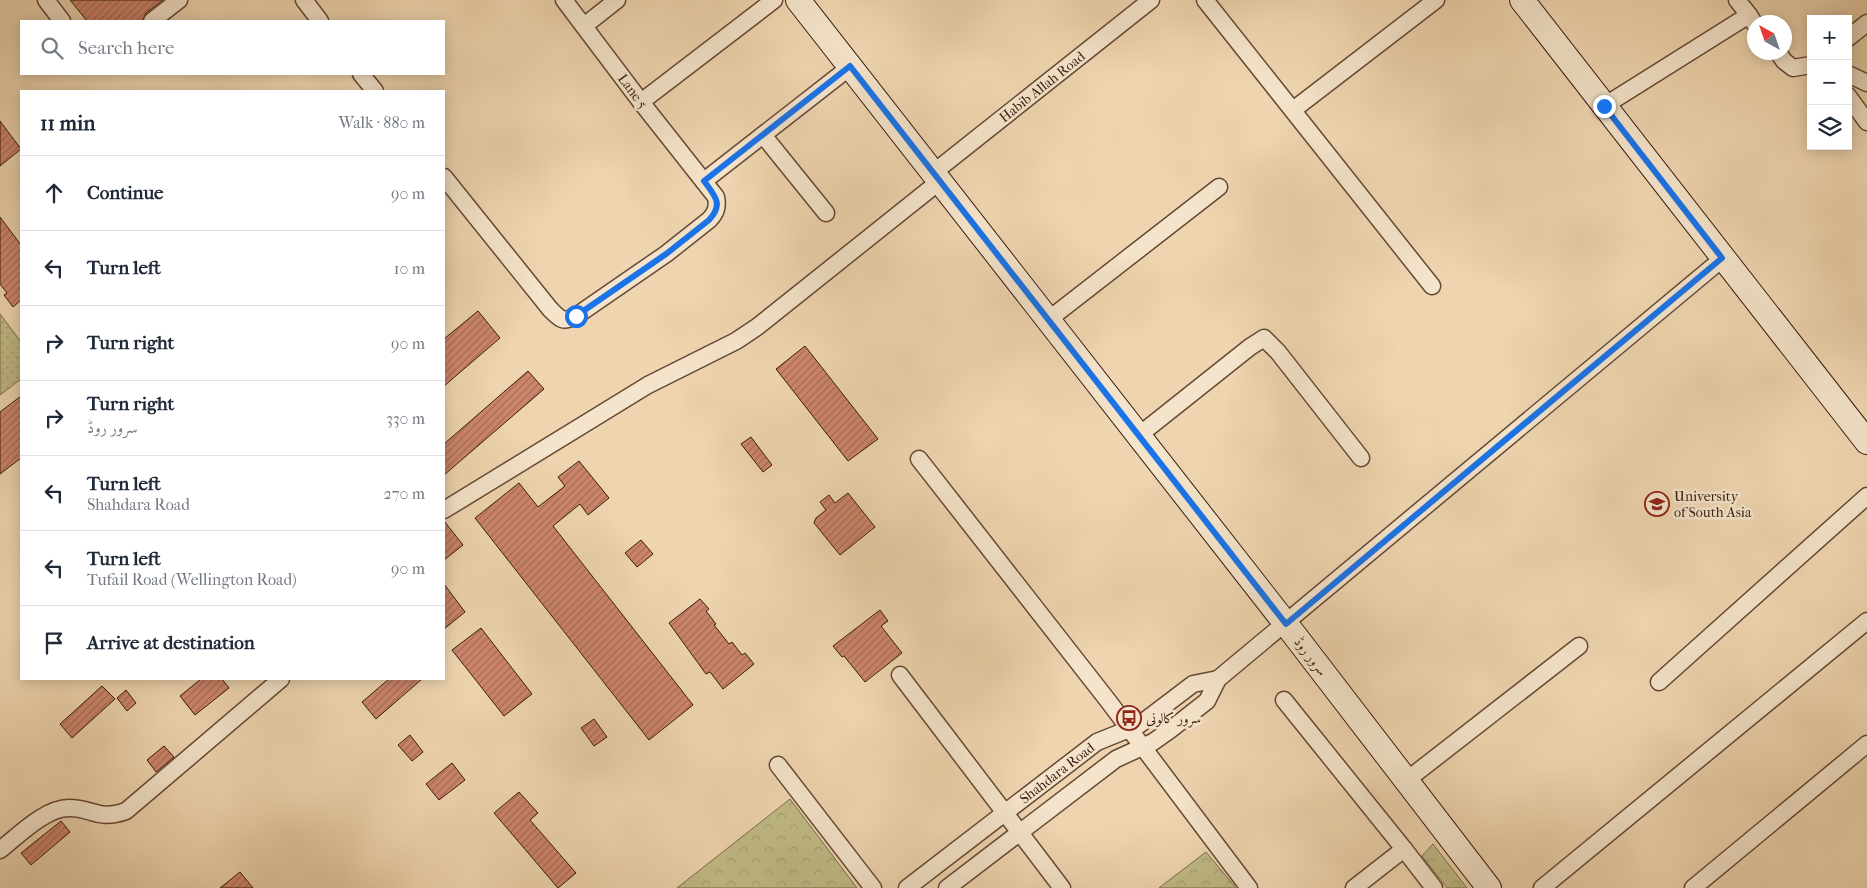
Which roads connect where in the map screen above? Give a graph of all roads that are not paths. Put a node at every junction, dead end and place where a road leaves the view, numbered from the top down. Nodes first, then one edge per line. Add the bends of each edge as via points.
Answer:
1 (46, 0) edge
2 (179, 0) edge
3 (304, 0) edge
4 (564, 0) edge
5 (617, 0) edge
6 (774, 0) edge
7 (798, 0) edge
8 (1151, 0) edge
9 (1205, 0) edge
10 (1436, 0) edge
11 (1522, 0) edge
12 (1737, 0) edge
13 (1749, 15) edge
14 (61, 20) edge
15 (153, 20) edge
16 (319, 20) edge
17 (1747, 22) edge
18 (1867, 23) edge
19 (584, 26) junction
20 (1852, 35) edge
21 (1784, 60) edge
22 (850, 66) junction
23 (1807, 66) edge
24 (362, 75) edge
25 (1852, 76) edge
26 (1867, 83) edge
27 (374, 90) edge
28 (1852, 101) edge
29 (641, 102) junction
30 (1604, 106) junction
31 (1293, 110) junction
32 (1867, 122) edge
33 (763, 135) junction
34 (936, 177) junction
35 (445, 178) edge
36 (704, 181) junction
37 (1219, 187) dead end
38 (826, 213) dead end
39 (1722, 258) junction
40 (1432, 286) dead end
41 (1048, 320) junction
42 (1138, 436) junction
43 (1867, 442) edge
44 (1361, 458) dead end
45 (919, 459) dead end
46 (1867, 496) edge
47 (445, 509) edge
48 (1867, 621) edge
49 (1286, 624) junction
50 (1579, 646) dead end
51 (900, 675) dead end
52 (1218, 679) junction
53 (280, 680) edge
54 (1659, 682) dead end
55 (1284, 700) dead end
56 (1130, 729) junction
57 (1867, 744) edge
58 (1143, 747) junction
59 (778, 764) dead end
60 (1407, 780) junction
61 (1005, 813) junction
62 (1019, 832) junction
63 (1404, 849) junction
64 (0, 850) edge
65 (873, 888) edge
66 (907, 888) edge
67 (947, 888) edge
68 (1062, 888) edge
69 (1249, 888) edge
70 (1354, 888) edge
71 (1434, 888) edge
72 (1489, 888) edge
73 (1542, 888) edge
74 (1693, 888) edge

1 - 14 street
2 - 15 street
3 - 16 street
4 - 19 street, Lane 5
5 - 19 street
6 - 29 street
7 - 22 street, سرور روڈ
8 - 34 street, Habib Allah Road
9 - 31 street
10 - 31 street
11 - 30 street
12 - 13 street
17 - 30 street
18 - 20 street
19 - 29 street, Lane 5
21 - 23 street via 1793,68
22 - 33 street
22 - 34 street, سرور روڈ
24 - 27 street
25 - 26 street
28 - 32 street
29 - 36 street, Lane 5
30 - 39 street
31 - 40 street
33 - 36 street
33 - 38 street
34 - 41 street, سرور روڈ
34 - 47 street, Habib Allah Road via 757,327 648,385
35 - 36 street, Lane 5 via 561,320 567,320 666,254 716,214 716,197
37 - 41 street
39 - 43 street
39 - 49 street, Shahdara Road
41 - 42 street, سرور روڈ
42 - 44 street via 1264,338
42 - 49 street, سرور روڈ
45 - 56 street
46 - 54 street
48 - 73 street
49 - 52 street, Shahdara Road
49 - 60 street, سرور روڈ
50 - 60 street
51 - 61 street
52 - 56 street, Shahdara Road via 1193,684
52 - 58 street, Shahdara Road via 1207,701
53 - 64 street via 126,811 107,816 70,808 54,811
55 - 63 street
56 - 58 street
56 - 61 street, Shahdara Road via 1097,742
57 - 74 street
58 - 62 street, Shahdara Road via 1116,759
58 - 69 street
59 - 65 street
60 - 72 street, سرور روڈ
61 - 62 street
61 - 66 street, Shahdara Road
62 - 67 street, Shahdara Road
62 - 68 street
63 - 70 street
63 - 71 street

